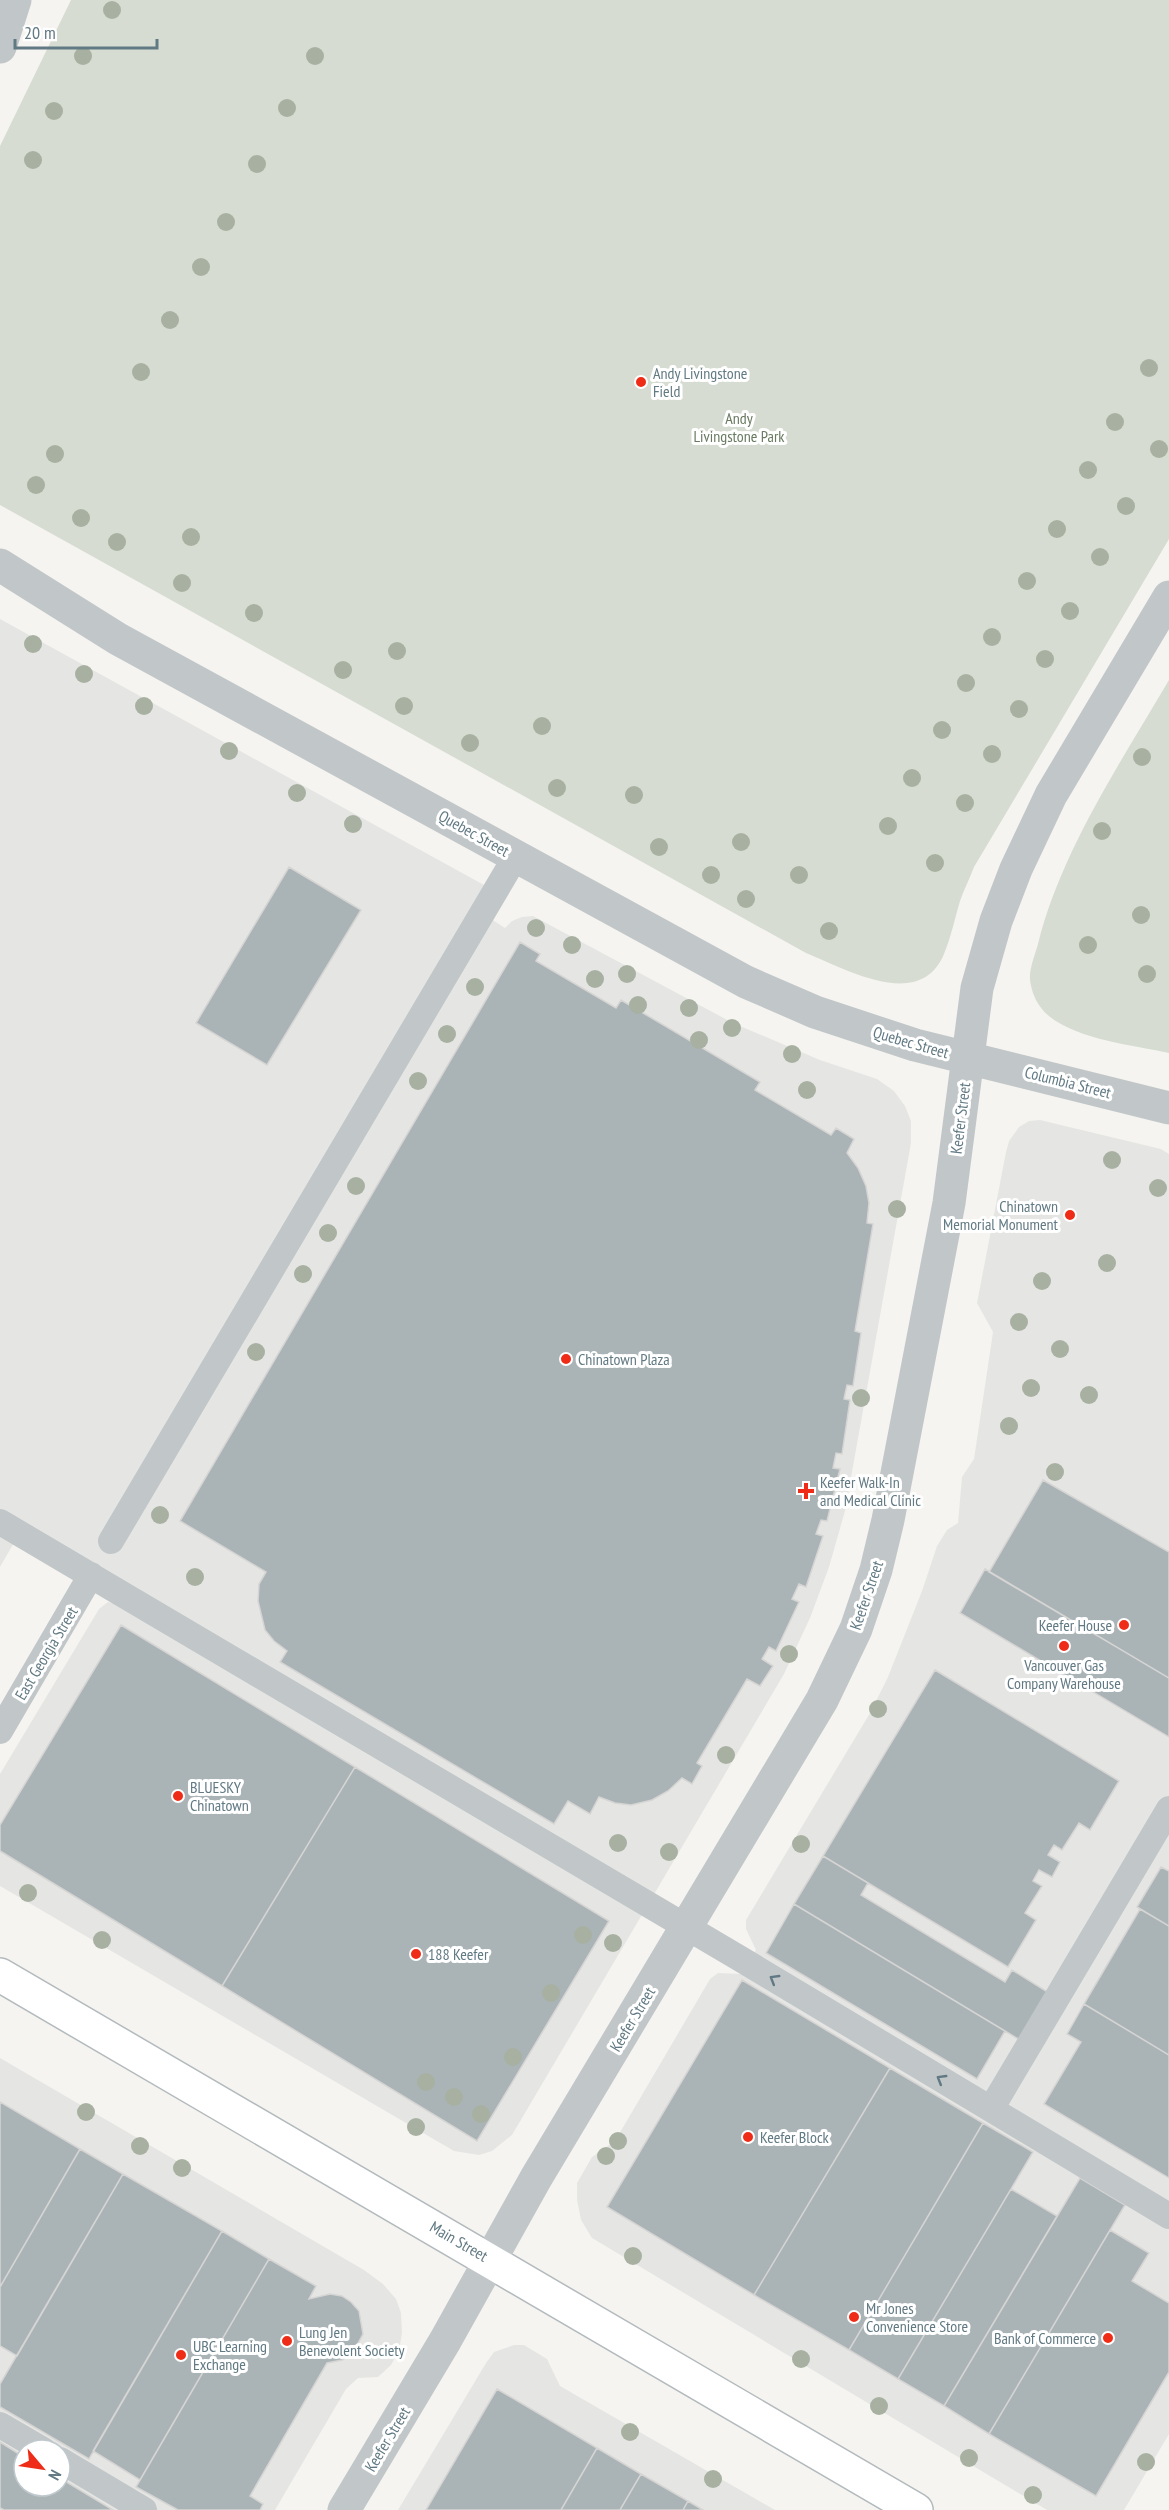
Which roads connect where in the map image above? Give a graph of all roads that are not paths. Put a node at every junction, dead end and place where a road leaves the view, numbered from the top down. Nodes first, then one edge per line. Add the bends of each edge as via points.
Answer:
1 (15, 0) edge
2 (0, 47) edge
3 (0, 566) edge
4 (1169, 597) edge
5 (516, 856) junction
6 (967, 1058) junction
7 (1169, 1108) edge
8 (0, 1522) edge
9 (111, 1541) dead end
10 (91, 1575) junction
11 (0, 1731) edge
12 (1169, 1809) edge
13 (686, 1928) junction
14 (0, 1975) edge
15 (992, 2109) junction
16 (1169, 2216) edge
17 (490, 2260) junction
18 (0, 2425) edge
19 (22, 2438) edge
20 (72, 2467) edge
21 (144, 2510) edge
22 (344, 2510) edge
23 (916, 2510) edge

1 - 2 street
3 - 5 street, Quebec Street via 118,639
4 - 6 street, Keefer Street via 1051,795 1025,847 996,921 977,987
5 - 6 street, Quebec Street via 746,982 815,1012
5 - 9 lane
6 - 7 street, Columbia Street
6 - 13 street, Keefer Street via 950,1203 876,1570 856,1629 822,1700
8 - 10 lane
10 - 11 lane, East Georgia Street
10 - 13 lane
12 - 15 lane
15 -> 13 lane
13 - 17 street, Keefer Street
14 - 17 main road, Main Street
15 - 16 lane
17 - 22 street, Keefer Street
17 - 23 main road, Main Street
18 - 19 lane
20 - 21 lane

